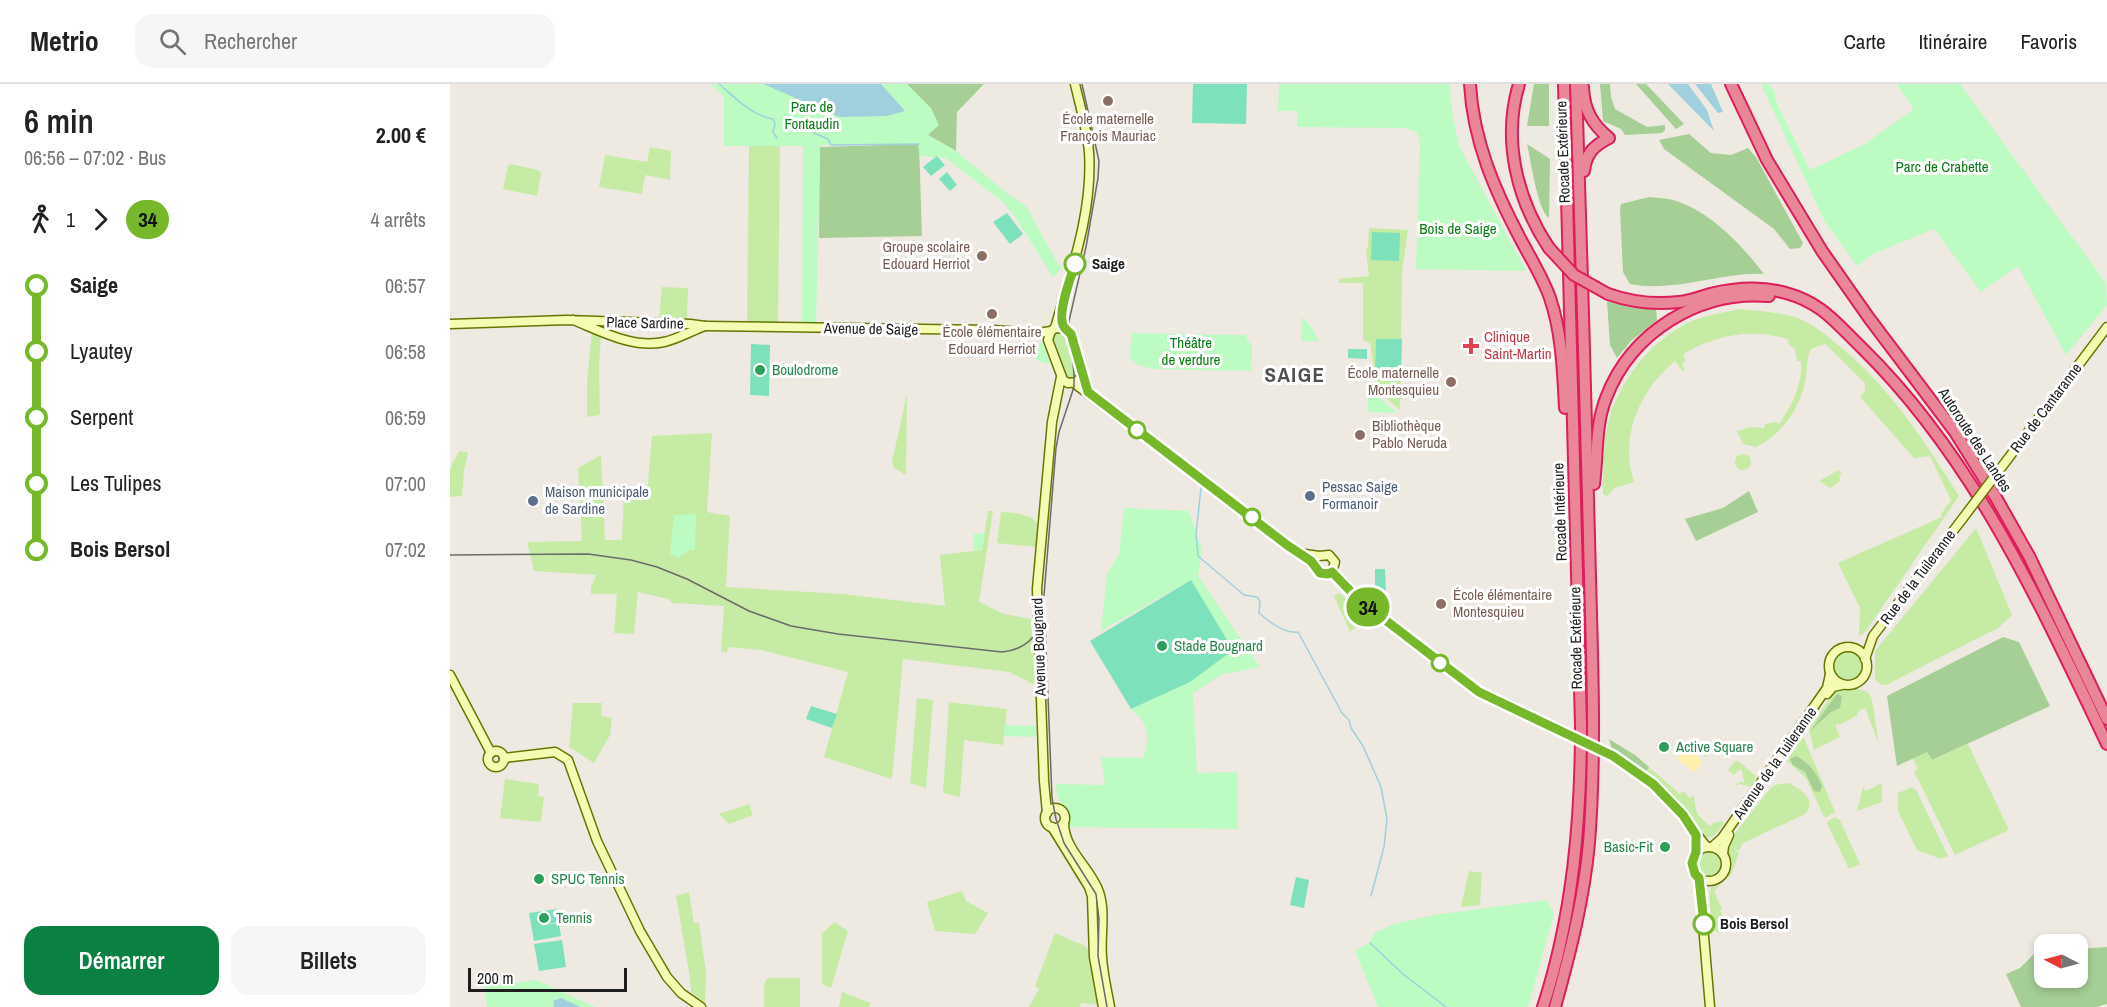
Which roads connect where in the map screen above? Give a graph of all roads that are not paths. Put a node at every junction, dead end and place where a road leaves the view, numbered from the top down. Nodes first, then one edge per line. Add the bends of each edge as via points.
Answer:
1 (1075, 84) edge
2 (1470, 84) edge
3 (1519, 84) edge
4 (1564, 84) edge
5 (1576, 84) edge
6 (1583, 84) edge
7 (1731, 84) edge
8 (1738, 84) edge
9 (1788, 195) junction
10 (1581, 246) junction
11 (450, 324) edge
12 (1838, 324) junction
13 (596, 326) junction
14 (705, 326) joint
15 (693, 327) junction
16 (2107, 327) edge
17 (1055, 332) junction
18 (1083, 373) junction
19 (1067, 381) junction
20 (1088, 392) junction
21 (1573, 450) junction
22 (1588, 509) junction
23 (1963, 518) joint
24 (1317, 560) junction
25 (1332, 572) junction
26 (1873, 636) junction
27 (1856, 648) junction
28 (1865, 659) junction
29 (1830, 674) junction
30 (450, 675) edge
31 (1842, 685) junction
32 (2107, 719) edge
33 (2107, 744) edge
34 (1044, 775) junction
35 (1057, 808) junction
36 (1047, 813) junction
37 (1064, 823) junction
38 (1052, 827) junction
39 (1696, 835) junction
40 (1709, 847) junction
41 (1696, 852) junction
42 (1723, 854) junction
43 (1699, 878) junction
44 (1710, 881) junction
45 (1702, 896) junction
46 (700, 1007) edge
47 (1103, 1007) edge
48 (1110, 1007) edge
49 (1543, 1007) edge
50 (1555, 1007) edge
51 (1710, 1007) edge

1 - 17 street via 1092,151 1093,172 1075,264
2 - 21 highway via 1474,121 1486,163 1504,208 1550,297 1557,321
3 - 12 highway, bridge via 1513,116 1514,159 1522,196 1549,248 1574,275 1608,294 1633,302 1681,302 1739,288 1770,290 1817,305
4 - 21 highway, Rocade Intérieure
5 - 10 highway, Rocade Extérieure
6 - 10 highway via 1587,114 1609,138 1592,148 1586,159
7 - 9 highway
8 - 9 highway
9 - 32 highway, Autoroute des Landes via 1845,286 1934,402 1975,463 2029,556
10 - 22 highway, Rocade Extérieure
11 - 13 street, Place Sardine via 573,320
12 - 22 highway via 1788,300 1742,295 1711,302 1665,323 1636,347 1605,398
12 - 33 highway, Autoroute des Landes via 1903,391 1974,488 2017,560
13 - 15 street, Place Sardine
13 - 15 street, Place Sardine via 643,344 667,341
14 - 15 street, Place Sardine
14 - 17 street, Avenue de Saige
16 - 23 street, Rue de Cantaranne, bridge
17 - 18 street via 1071,334
17 - 19 street
18 - 19 street via 1081,379
18 - 20 street
19 - 20 street
19 - 34 street, Avenue Bougnard via 1058,394 1052,422 1036,608
20 - 24 street via 1287,545
21 - 49 highway, Rocade Intérieure via 1580,795 1568,904
22 - 50 highway, Rocade Extérieure via 1593,733 1589,843 1573,939
23 - 26 street, Rue de la Tuileranne
24 - 25 street via 1320,573
24 - 25 street via 1327,555 1332,558
25 - 39 street, bridge via 1358,599 1467,684 1637,771 1683,815
26 - 27 street, Rue de la Tuileranne
26 - 28 street, Rue de la Tuileranne
27 - 28 street
27 - 29 street via 1834,652 1829,662
28 - 31 street via 1866,671 1861,680
29 - 31 street
29 - 40 street, Avenue de la Tuileranne via 1827,688 1722,838
30 - 46 street via 492,753 489,761 493,766 500,766 504,759 555,752 568,760 597,841 640,931 667,977
31 - 42 street, Avenue de la Tuileranne via 1830,691 1805,725 1726,840
34 - 35 street, Avenue Bougnard
34 - 36 street, Avenue Bougnard
35 - 36 street
35 - 37 street, Avenue Bougnard via 1065,814
36 - 38 street, Avenue Bougnard via 1046,822
37 - 38 street
37 - 48 street, Avenue Bougnard via 1074,852 1099,893 1102,967
38 - 47 street, Avenue Bougnard via 1092,896 1094,957
39 - 40 street
39 - 41 street
40 - 41 street
40 - 42 street
41 - 43 street via 1693,868
42 - 44 street via 1725,869
43 - 44 street
43 - 45 street
44 - 45 street
45 - 51 street

